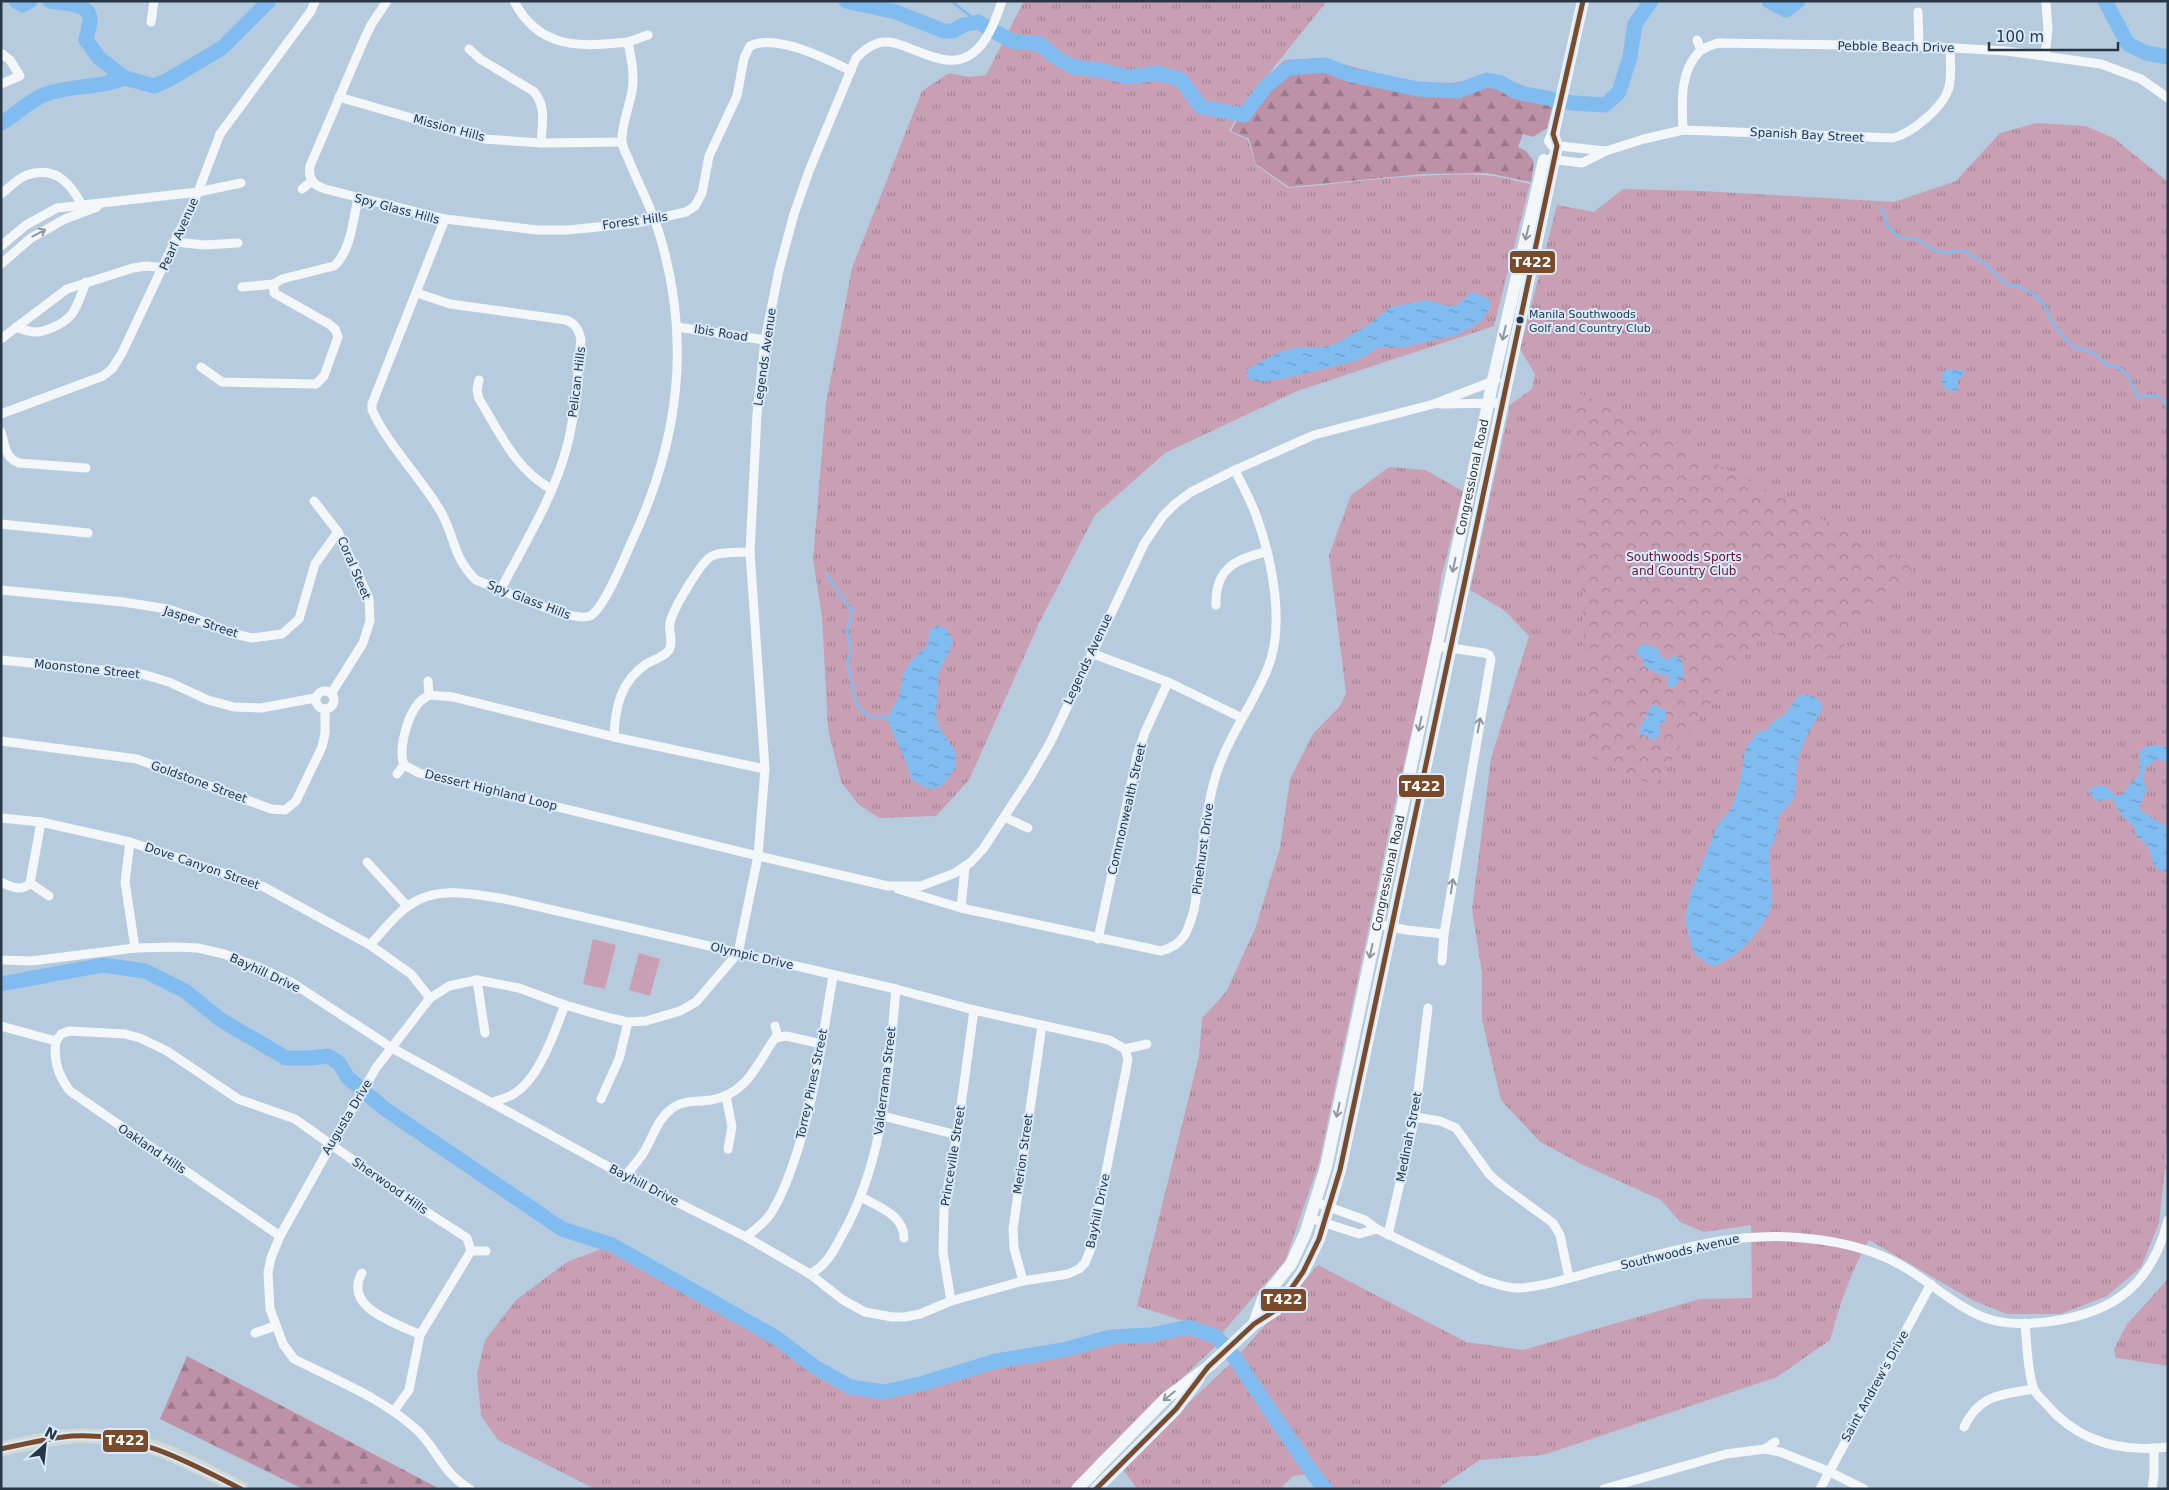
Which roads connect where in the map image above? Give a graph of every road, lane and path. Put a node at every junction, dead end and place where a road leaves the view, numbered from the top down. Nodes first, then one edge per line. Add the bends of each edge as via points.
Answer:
1 (154, 1) edge
2 (315, 1) edge
3 (387, 1) edge
4 (514, 1) edge
5 (1002, 1) edge
6 (1583, 1) edge
7 (2046, 4) dead end
8 (1918, 12) dead end
9 (151, 22) dead end
10 (648, 35) dead end
11 (1697, 40) dead end
12 (628, 42) junction
13 (1919, 46) junction
14 (1950, 48) junction
15 (469, 49) dead end
16 (1701, 50) junction
17 (1, 53) edge
18 (2045, 56) junction
19 (851, 71) junction
20 (1, 84) edge
21 (339, 97) junction
22 (2168, 98) edge
23 (1683, 130) junction
24 (622, 142) junction
25 (1553, 142) junction
26 (541, 143) junction
27 (1606, 151) junction
28 (1549, 159) junction
29 (312, 182) junction
30 (241, 183) dead end
31 (302, 189) dead end
32 (198, 192) junction
33 (1, 194) edge
34 (358, 198) junction
35 (84, 209) junction
36 (445, 219) junction
37 (656, 220) junction
38 (176, 242) junction
39 (238, 243) dead end
40 (1, 246) edge
41 (1, 264) edge
42 (164, 268) junction
43 (86, 282) junction
44 (274, 284) junction
45 (242, 287) dead end
46 (417, 293) junction
47 (16, 327) junction
48 (677, 327) junction
49 (1, 339) edge
50 (765, 340) junction
51 (201, 367) dead end
52 (478, 380) dead end
53 (1494, 380) junction
54 (1508, 382) junction
55 (1489, 402) junction
56 (1503, 403) junction
57 (1434, 404) junction
58 (1, 414) edge
59 (1, 432) edge
60 (86, 468) dead end
61 (1235, 470) junction
62 (551, 489) junction
63 (314, 501) dead end
64 (1, 524) edge
65 (338, 532) junction
66 (88, 533) dead end
67 (750, 552) junction
68 (1266, 552) junction
69 (501, 589) junction
70 (1, 590) edge
71 (1216, 606) dead end
72 (1436, 646) junction
73 (1449, 649) junction
74 (1091, 653) junction
75 (1, 660) edge
76 (428, 681) dead end
77 (1168, 682) junction
78 (332, 694) junction
79 (429, 694) junction
80 (315, 698) junction
81 (325, 709) junction
82 (1242, 718) junction
83 (614, 737) junction
84 (1, 741) edge
85 (404, 765) junction
86 (765, 769) junction
87 (397, 774) dead end
88 (1004, 817) junction
89 (1, 818) edge
90 (41, 822) junction
91 (1028, 828) dead end
92 (130, 842) junction
93 (758, 856) junction
94 (367, 862) dead end
95 (965, 867) junction
96 (1, 882) edge
97 (30, 883) junction
98 (888, 886) junction
99 (49, 896) dead end
100 (407, 906) junction
101 (961, 908) junction
102 (1377, 924) junction
103 (1391, 927) junction
104 (1444, 934) junction
105 (1098, 939) junction
106 (370, 945) junction
107 (135, 948) junction
108 (738, 953) junction
109 (1, 960) edge
110 (1442, 961) dead end
111 (833, 976) junction
112 (477, 980) junction
113 (896, 989) junction
114 (430, 998) junction
115 (565, 1005) junction
116 (1428, 1008) dead end
117 (974, 1010) junction
118 (628, 1022) junction
119 (1042, 1025) junction
120 (1, 1026) edge
121 (775, 1026) dead end
122 (485, 1033) dead end
123 (778, 1037) junction
124 (56, 1041) junction
125 (822, 1044) junction
126 (1147, 1044) dead end
127 (392, 1048) junction
128 (1125, 1049) junction
129 (726, 1096) junction
130 (600, 1099) dead end
131 (493, 1102) junction
132 (883, 1116) junction
133 (1416, 1117) junction
134 (957, 1135) junction
135 (331, 1145) junction
136 (728, 1149) dead end
137 (625, 1176) junction
138 (861, 1197) junction
139 (1315, 1202) junction
140 (1329, 1207) junction
141 (1310, 1218) junction
142 (2168, 1220) edge
143 (1325, 1222) junction
144 (1377, 1229) junction
145 (1388, 1235) junction
146 (280, 1236) junction
147 (746, 1237) junction
148 (904, 1238) dead end
149 (471, 1251) junction
150 (486, 1251) dead end
151 (362, 1273) dead end
152 (810, 1274) junction
153 (1569, 1278) junction
154 (1023, 1281) junction
155 (1931, 1284) junction
156 (951, 1301) junction
157 (2025, 1323) junction
158 (1254, 1324) junction
159 (275, 1326) junction
160 (255, 1333) dead end
161 (420, 1335) junction
162 (1209, 1366) junction
163 (2033, 1390) junction
164 (394, 1411) junction
165 (1964, 1427) dead end
166 (1775, 1442) dead end
167 (2168, 1446) edge
168 (2154, 1448) junction
169 (1, 1449) edge
170 (1765, 1449) junction
171 (1828, 1471) junction
172 (241, 1489) edge
173 (470, 1489) edge
174 (1077, 1489) edge
175 (1096, 1489) edge
176 (1604, 1489) edge
177 (1820, 1489) edge
178 (1864, 1489) edge
179 (2152, 1489) edge

1 - 9 street
2 - 32 street, Pearl Avenue via 311,11 220,134
3 - 21 street via 371,25
4 - 12 street via 535,28 570,45
5 - 19 street, Legends Avenue via 986,40 960,60 934,58 887,42 865,49 856,58
6 - 25 main road, Congressional Road
7 - 18 street
8 - 13 street
10 - 12 street
11 - 16 street
12 - 24 street via 633,88
13 - 14 street, Pebble Beach Drive
13 - 16 street, Pebble Beach Drive via 1718,43
14 - 18 street, Pebble Beach Drive
14 - 23 street, Spanish Bay Street via 1949,87 1944,98 1904,135 1864,138
15 - 26 street via 540,97 543,109
16 - 23 street via 1686,72
17 - 20 street via 20,76
18 - 22 street, Pebble Beach Drive via 2122,70 2141,78
19 - 37 street, Forest Hills via 824,57 800,50 762,42 750,46 744,58 737,96 709,156 700,200 686,212
19 - 50 street, Legends Avenue via 794,214
21 - 26 street, Mission Hills via 484,139
21 - 29 street via 310,166
23 - 27 street, Spanish Bay Street
24 - 26 street, Mission Hills
24 - 37 street, Spy Glass Hills
25 - 27 street, Spanish Bay Street
25 - 28 main road, Congressional Road
27 - 28 street, Spanish Bay Street via 1582,162
28 -> 53 main road, Congressional Road via 1515,285
28 - 54 main road, Congressional Road
29 - 31 street
29 - 34 street, Spy Glass Hills
30 - 32 street
32 - 35 street via 111,202
32 - 38 street, Pearl Avenue
33 - 35 street via 25,176 50,173 60,176
34 - 36 street, Spy Glass Hills
34 - 44 street via 340,260 334,266
35 - 40 street via 57,208 26,226
41 -> 35 street via 31,238
36 - 37 street, Forest Hills via 552,230
36 - 46 street, Spy Glass Hills
37 - 48 street, Spy Glass Hills via 671,274
38 - 39 street via 204,245
38 - 42 street, Pearl Avenue
42 - 43 street via 133,268
42 - 58 street, Pearl Avenue via 112,369 103,376
43 - 47 street via 66,288
43 - 47 street via 74,312 64,324 37,334
44 - 45 street
44 - 51 street via 274,293 335,329 338,337 324,376 316,384 222,382
46 - 62 street, Pelican Hills via 450,304 566,320 578,328 581,340 573,415 566,450
46 - 69 street, Spy Glass Hills via 372,410 442,514 463,566 476,580
47 - 49 street
48 - 50 street, Ibis Road
48 - 69 street, Spy Glass Hills via 678,364 664,458 642,521 613,584 595,611 590,616 572,617
50 - 67 street, Legends Avenue via 757,414
52 - 62 street via 479,399 518,462 532,477
53 - 54 street, Legends Avenue
53 - 55 main road, Congressional Road
53 - 57 street, Legends Avenue
54 - 56 main road, Congressional Road
55 - 56 street, Legends Avenue
55 - 57 street, Legends Avenue
55 -> 72 main road, Congressional Road
56 - 73 main road, Congressional Road
57 - 61 street, Legends Avenue via 1314,435
59 - 60 street via 7,453 19,463
61 - 68 street, Pinehurst Drive via 1256,514
61 - 74 street, Legends Avenue via 1191,492 1163,516 1144,544
62 - 69 street, Pelican Hills
63 - 65 street, Coral Steet
64 - 66 street
65 - 70 street, Jasper Street via 315,564 299,619 282,634 252,638 168,609
65 - 78 street, Coral Steet via 369,598 370,620 363,643
67 - 83 street via 714,555 699,568 670,623 668,650 638,670 620,696 614,713
67 - 86 street, Legends Avenue
68 - 71 street via 1248,556 1228,568 1217,584
68 - 82 street, Pinehurst Drive via 1275,609 1275,641 1267,670
72 - 73 street
72 -> 102 main road, Congressional Road
73 - 103 main road, Congressional Road
104 -> 73 street via 1491,659 1484,652
74 - 77 street
74 - 88 street, Legends Avenue via 1050,743
75 - 80 street, Moonstone Street via 142,674 234,707 261,708
76 - 79 street
77 - 82 street
77 - 105 street, Commonwealth Street via 1137,756
78 - 80 street via 320,691
78 - 81 street via 334,701
79 - 83 street via 453,697
79 - 85 street via 412,711 402,747
80 - 81 street via 318,706
81 - 84 street, Goldstone Street via 322,747 296,801 285,810 271,809 137,759
82 - 105 street, Pinehurst Drive via 1216,777 1194,910 1179,944 1161,951
83 - 86 street
85 - 87 street
85 - 93 street, Dessert Highland Loop via 419,772
86 - 93 street, Legends Avenue
88 - 91 street
88 - 95 street, Legends Avenue via 983,849
89 - 90 street, Dove Canyon Street
90 - 92 street, Dove Canyon Street
90 - 97 street
92 - 106 street, Dove Canyon Street via 264,886
92 - 107 street via 125,882
93 - 98 street, Legends Avenue
93 - 108 street, Legends Avenue
94 - 100 street
95 - 98 street, Legends Avenue via 920,886
95 - 101 street
96 - 97 street via 19,888
97 - 99 street
98 - 101 street, Pinehurst Drive
100 - 106 street, Olympic Drive
100 - 108 street, Olympic Drive via 428,894 459,892 505,899
101 - 105 street, Pinehurst Drive
102 - 103 street
102 -> 139 main road, Congressional Road via 1326,1166
103 - 104 street
103 - 140 main road, Congressional Road via 1340,1170
104 - 110 street
106 - 114 street, Dove Canyon Street via 411,974
107 - 109 street, Bayhill Drive via 50,960
107 - 127 street, Bayhill Drive via 198,948 258,967 290,982
108 - 111 street, Olympic Drive
108 - 118 street, Augusta Drive via 696,1002 663,1017
111 - 113 street, Olympic Drive
111 - 125 street, Torrey Pines Street
112 - 114 street, Augusta Drive via 448,986
112 - 115 street, Augusta Drive via 519,988
112 - 122 street
113 - 117 street, Olympic Drive
113 - 132 street, Valderrama Street
114 - 127 street, Augusta Drive
115 - 118 street, Augusta Drive
115 - 131 street via 547,1050 525,1084 513,1095
116 - 133 street, Medinah Street
117 - 119 street, Olympic Drive
117 - 134 street, Princeville Street
118 - 130 street via 619,1059
119 - 128 street, Olympic Drive via 1109,1040
119 - 154 street, Merion Street via 1013,1229 1014,1248
120 - 124 street
121 - 123 street
123 - 125 street
123 - 129 street via 745,1083
124 - 135 street, Sherwood Hills via 68,1031 125,1034 140,1038 167,1051 238,1100 295,1119
124 - 146 street, Oakland Hills via 57,1068 70,1091
125 - 147 street, Torrey Pines Street via 808,1118 790,1173 769,1215
126 - 128 street
127 - 131 street, Bayhill Drive
127 - 135 street, Augusta Drive via 376,1068
128 - 154 street, Bayhill Drive via 1128,1059 1088,1256 1079,1270
129 - 136 street via 732,1127
129 - 137 street via 685,1102 668,1112 643,1154
131 - 137 street, Bayhill Drive
132 - 134 street
132 - 138 street, Valderrama Street
133 - 145 street, Medinah Street
133 - 153 street via 1440,1121 1456,1128 1489,1174 1553,1223 1560,1235
134 - 156 street, Princeville Street via 943,1232
135 - 146 street, Augusta Drive
135 - 149 street, Sherwood Hills via 467,1238
137 - 147 street, Bayhill Drive
138 - 148 street via 900,1221
138 - 152 street, Valderrama Street via 827,1261
139 - 140 street, Southwoods Avenue
139 - 141 main road, Congressional Road
140 - 143 main road, Congressional Road
140 - 144 street, Southwoods Avenue via 1365,1220
141 - 143 street
141 - 158 main road, Congressional Road via 1291,1264 1263,1299
142 - 157 street, Southwoods Avenue via 2147,1270 2139,1282 2120,1298 2088,1313
143 - 144 street via 1359,1234
143 - 158 main road, Congressional Road via 1303,1272 1292,1288 1276,1310
144 - 145 street, Southwoods Avenue
145 - 153 street, Southwoods Avenue via 1483,1280 1501,1285 1517,1288
146 - 159 street, Augusta Drive via 268,1272 270,1309
147 - 152 street, Bayhill Drive
149 - 150 street
149 - 161 street
151 - 161 street via 357,1290 366,1307
152 - 156 street, Bayhill Drive via 854,1306 879,1316 920,1314
153 - 155 street, Southwoods Avenue via 1728,1239 1790,1237 1848,1244 1897,1262
154 - 156 street, Bayhill Drive
155 - 157 street, Southwoods Avenue via 1992,1320
155 - 171 street, Saint Andrew's Drive
157 - 163 street
158 - 162 main road, Congressional Road
159 - 160 street
159 - 164 street, Augusta Drive via 294,1359
161 - 164 street via 410,1390
162 -> 174 main road, Congressional Road via 1166,1398
162 - 175 main road, Congressional Road via 1176,1409
163 - 165 street via 1992,1397 1979,1405
163 - 168 street via 2057,1417 2086,1438 2124,1447
164 - 173 street, Augusta Drive via 424,1438 453,1477
166 - 170 street
167 - 168 street
168 - 179 street
169 - 172 highway via 71,1436 121,1438 152,1446
170 - 171 street
170 - 176 street via 1726,1454
171 - 177 street, Saint Andrew's Drive
171 - 178 street

